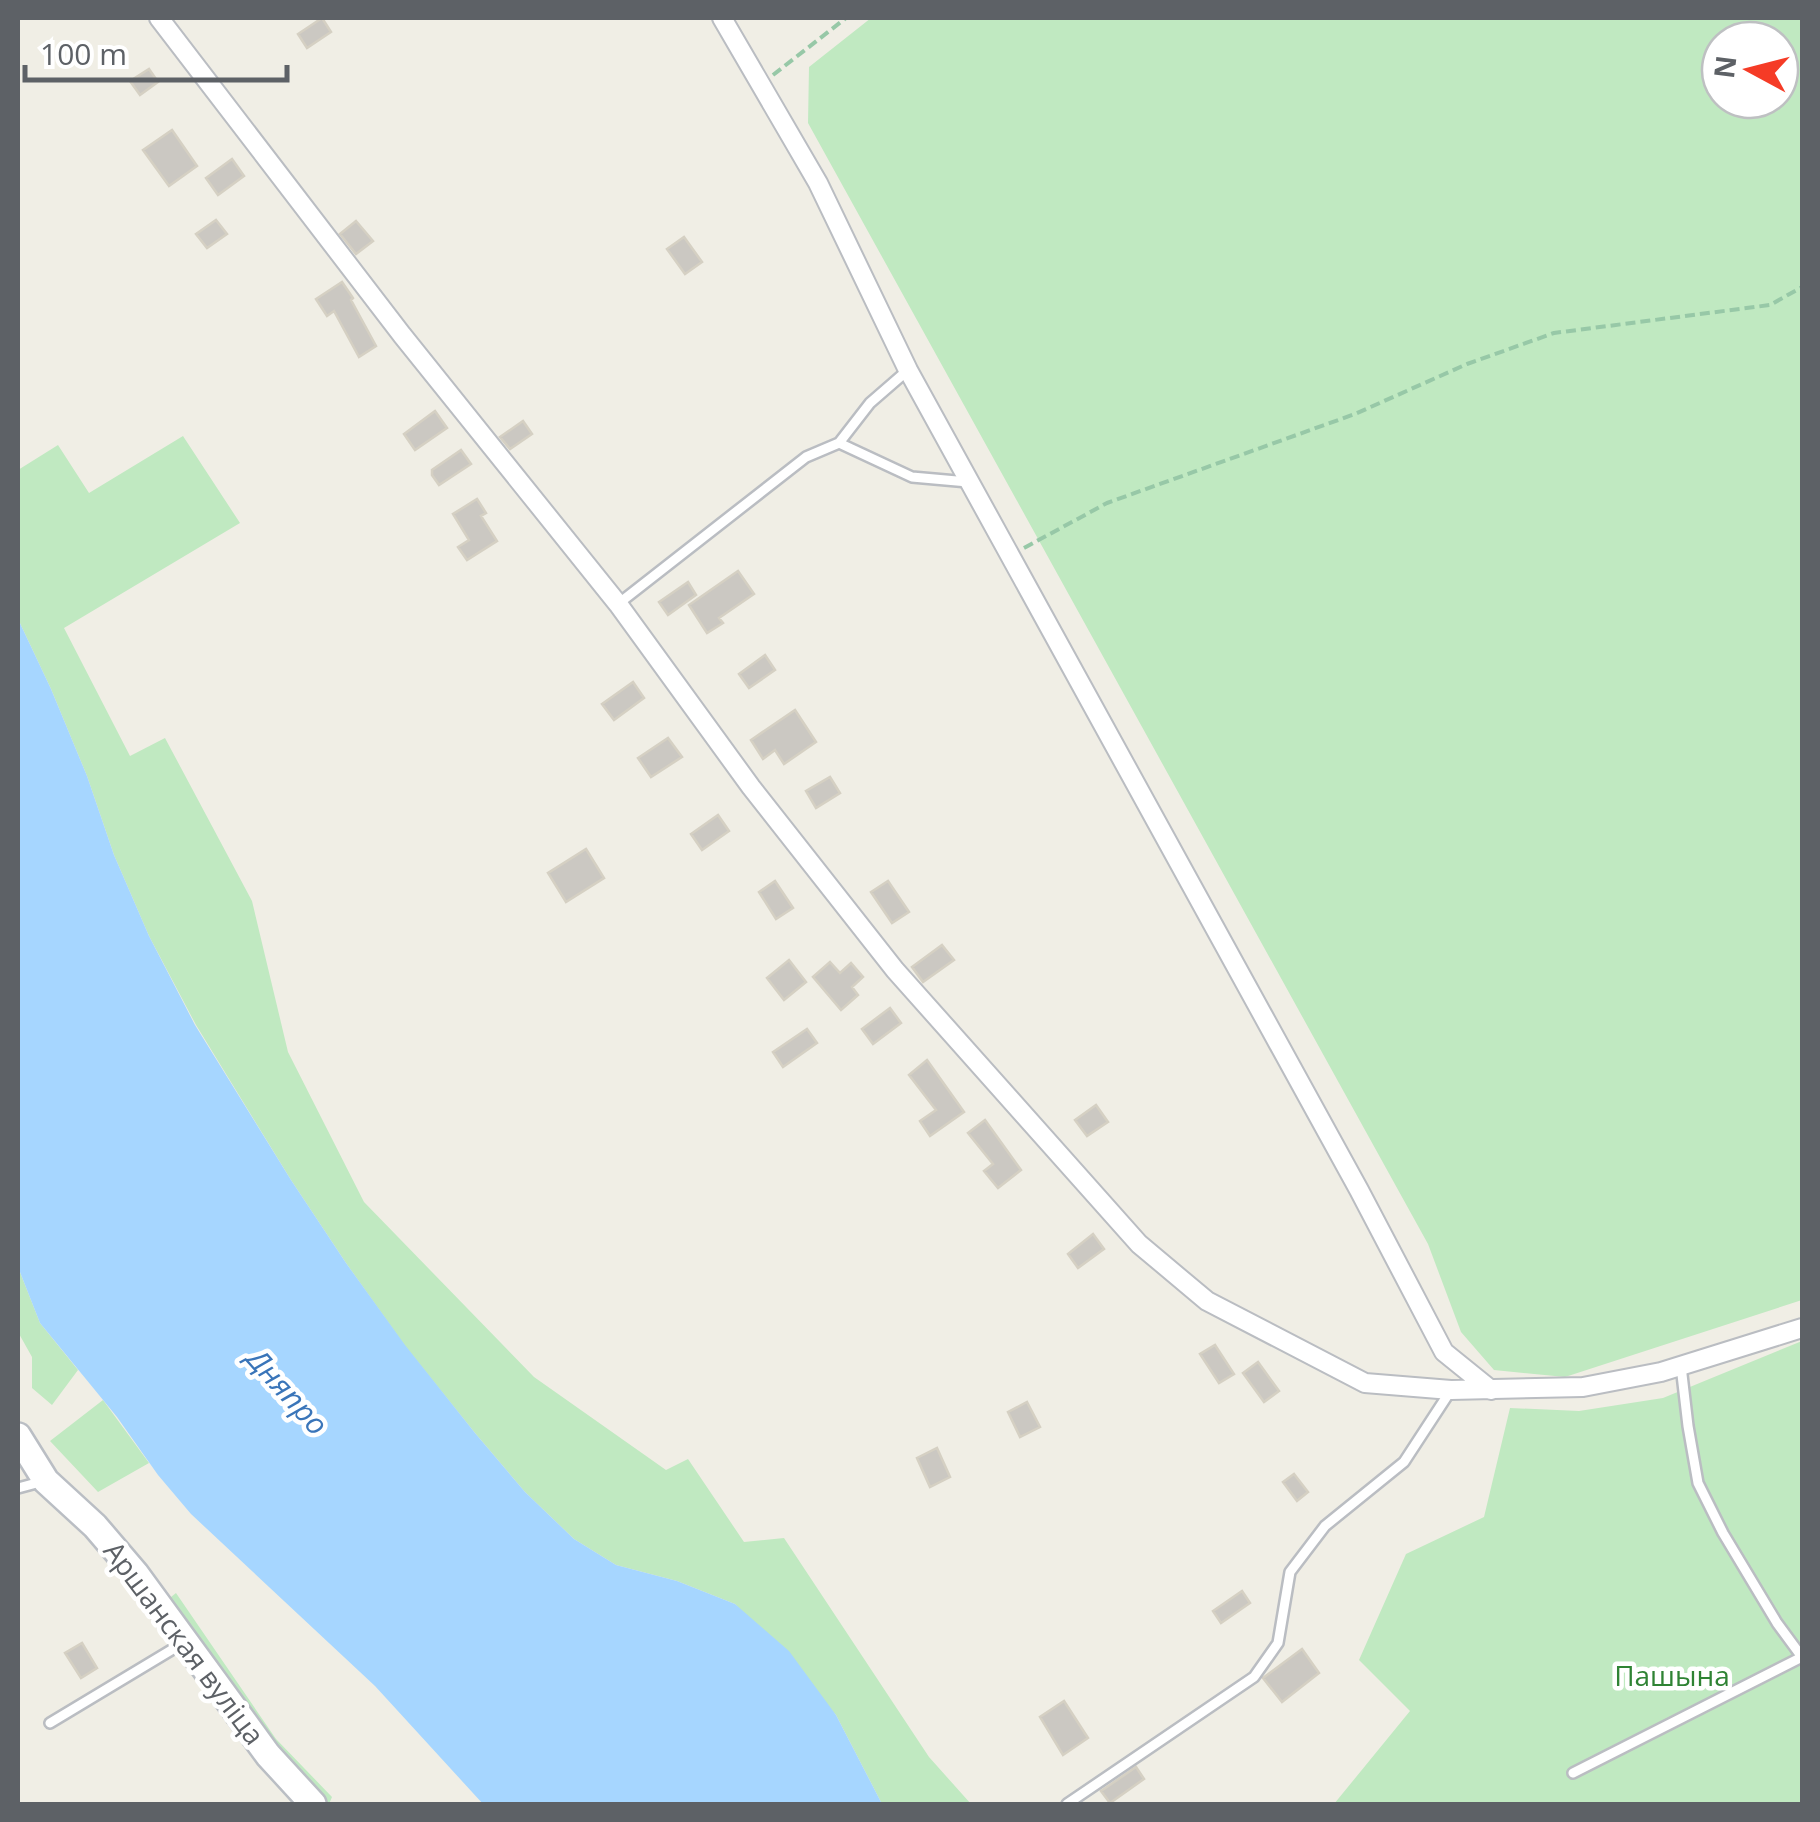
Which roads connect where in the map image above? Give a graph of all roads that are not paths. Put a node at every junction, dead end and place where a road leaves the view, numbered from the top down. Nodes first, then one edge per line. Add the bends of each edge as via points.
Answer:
1 (159, 18) edge
2 (722, 18) edge
3 (908, 370) junction
4 (839, 443) junction
5 (970, 482) junction
6 (618, 604) junction
7 (1802, 1328) edge
8 (1682, 1366) junction
9 (1451, 1390) junction
10 (1491, 1390) junction
11 (18, 1436) edge
12 (46, 1480) junction
13 (18, 1488) edge
14 (185, 1642) junction
15 (1802, 1657) edge
16 (50, 1723) dead end
17 (1573, 1773) dead end
18 (313, 1804) edge
19 (1066, 1804) edge

1 - 6 street
2 - 3 street via 818,183
3 - 4 lane
3 - 5 street
4 - 5 lane via 912,477
4 - 6 lane via 806,457
5 - 10 street via 1444,1352
6 - 9 street via 895,970 1139,1244 1207,1300 1364,1383
7 - 8 street
8 - 10 street via 1583,1386
8 - 15 lane via 1698,1483
9 - 10 street
9 - 19 lane via 1404,1462 1325,1526 1290,1572 1278,1643 1254,1677
11 - 12 street, Аршанская вуліца
12 - 13 lane
12 - 14 street, Аршанская вуліца via 116,1550
14 - 16 lane
14 - 18 street, Аршанская вуліца via 268,1756
15 - 17 lane

